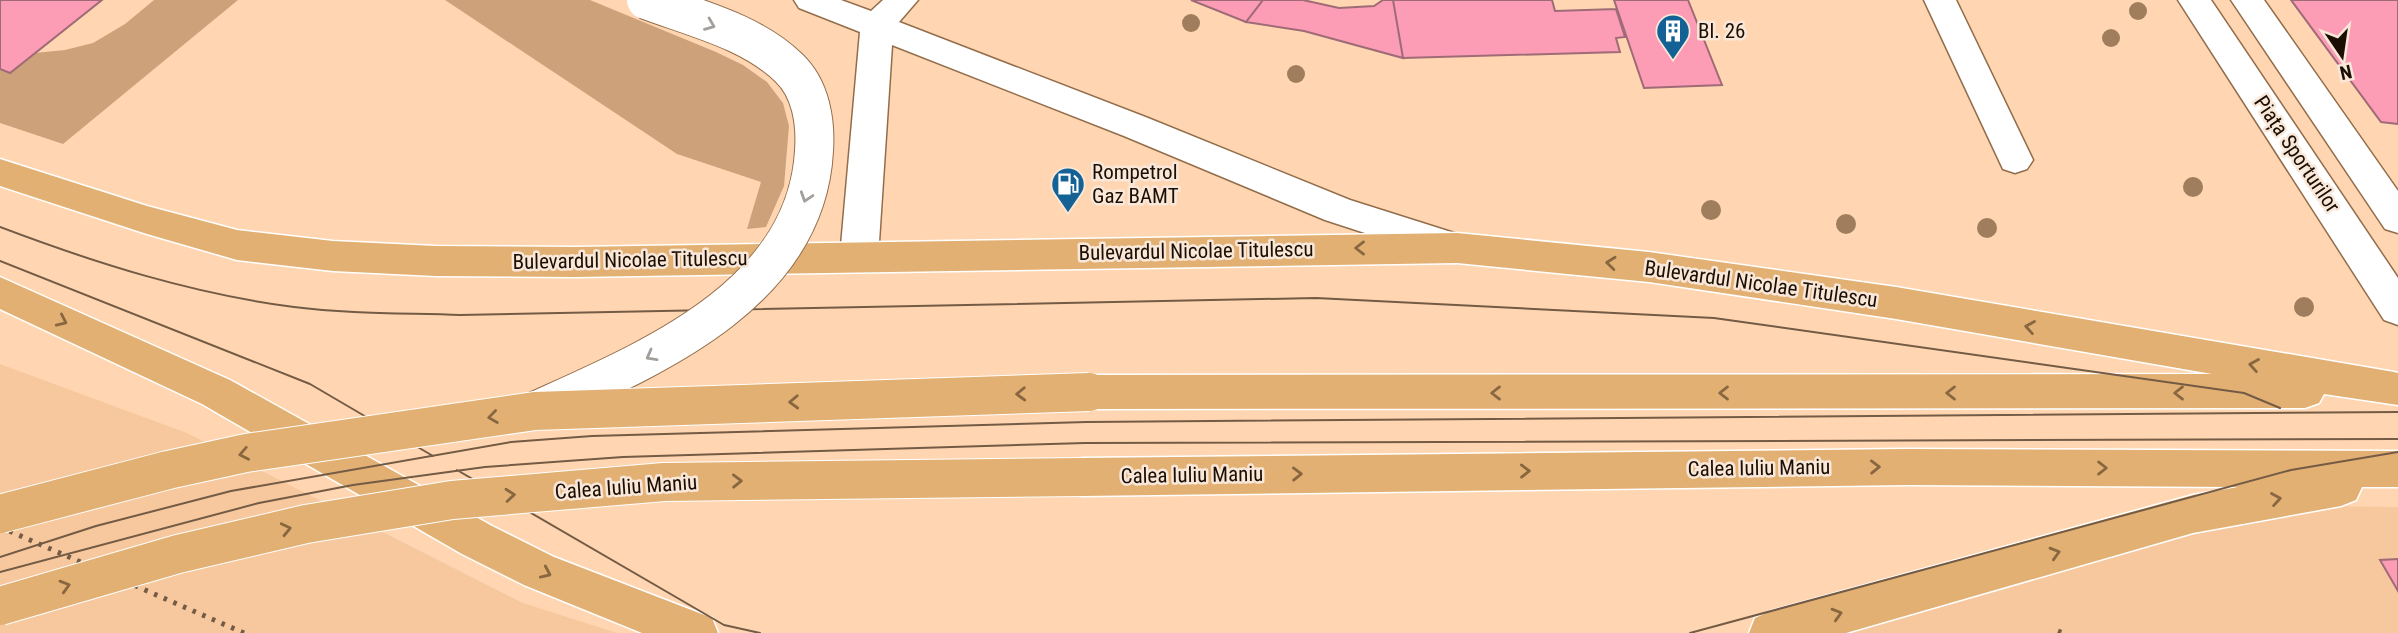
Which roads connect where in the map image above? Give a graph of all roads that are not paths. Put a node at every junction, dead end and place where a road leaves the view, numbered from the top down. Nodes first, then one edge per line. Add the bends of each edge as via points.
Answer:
1 (646, 0) edge
2 (810, 0) edge
3 (902, 0) edge
4 (1940, 0) edge
5 (2194, 0) edge
6 (2247, 0) edge
7 (877, 25) junction
8 (2015, 160) dead end
9 (0, 172) edge
10 (2383, 174) edge
11 (2312, 176) junction
12 (2398, 219) edge
13 (1457, 248) junction
14 (859, 257) junction
15 (0, 292) edge
16 (2398, 309) edge
17 (2396, 389) edge
18 (535, 411) junction
19 (2398, 469) edge
20 (2398, 477) edge
21 (0, 514) edge
22 (0, 606) edge
23 (696, 633) edge
24 (1771, 633) edge

1 -> 18 street, bridge via 767,51 789,68 811,105 816,150 806,202 764,268 713,317 643,360
2 - 7 street
3 - 7 street
4 - 8 street
5 - 11 street, Piața Sporturilor
6 - 10 street
7 - 13 street via 1338,209
7 - 14 street
9 - 14 main road, Bulevardul Nicolae Titulescu via 237,245 333,256 575,262
10 - 11 street
10 - 12 street
11 - 16 street, Piața Sporturilor
13 -> 14 main road, Bulevardul Nicolae Titulescu
17 -> 13 main road, Bulevardul Nicolae Titulescu via 1882,301 1649,267
15 -> 23 main road via 216,392 540,571
17 -> 18 main road, bridge via 2190,393 1089,392
18 -> 21 main road, bridge via 246,453
22 -> 19 main road, Calea Iuliu Maniu, bridge via 178,554 281,530 452,500 664,482 1906,467
24 -> 20 main road via 2193,514

